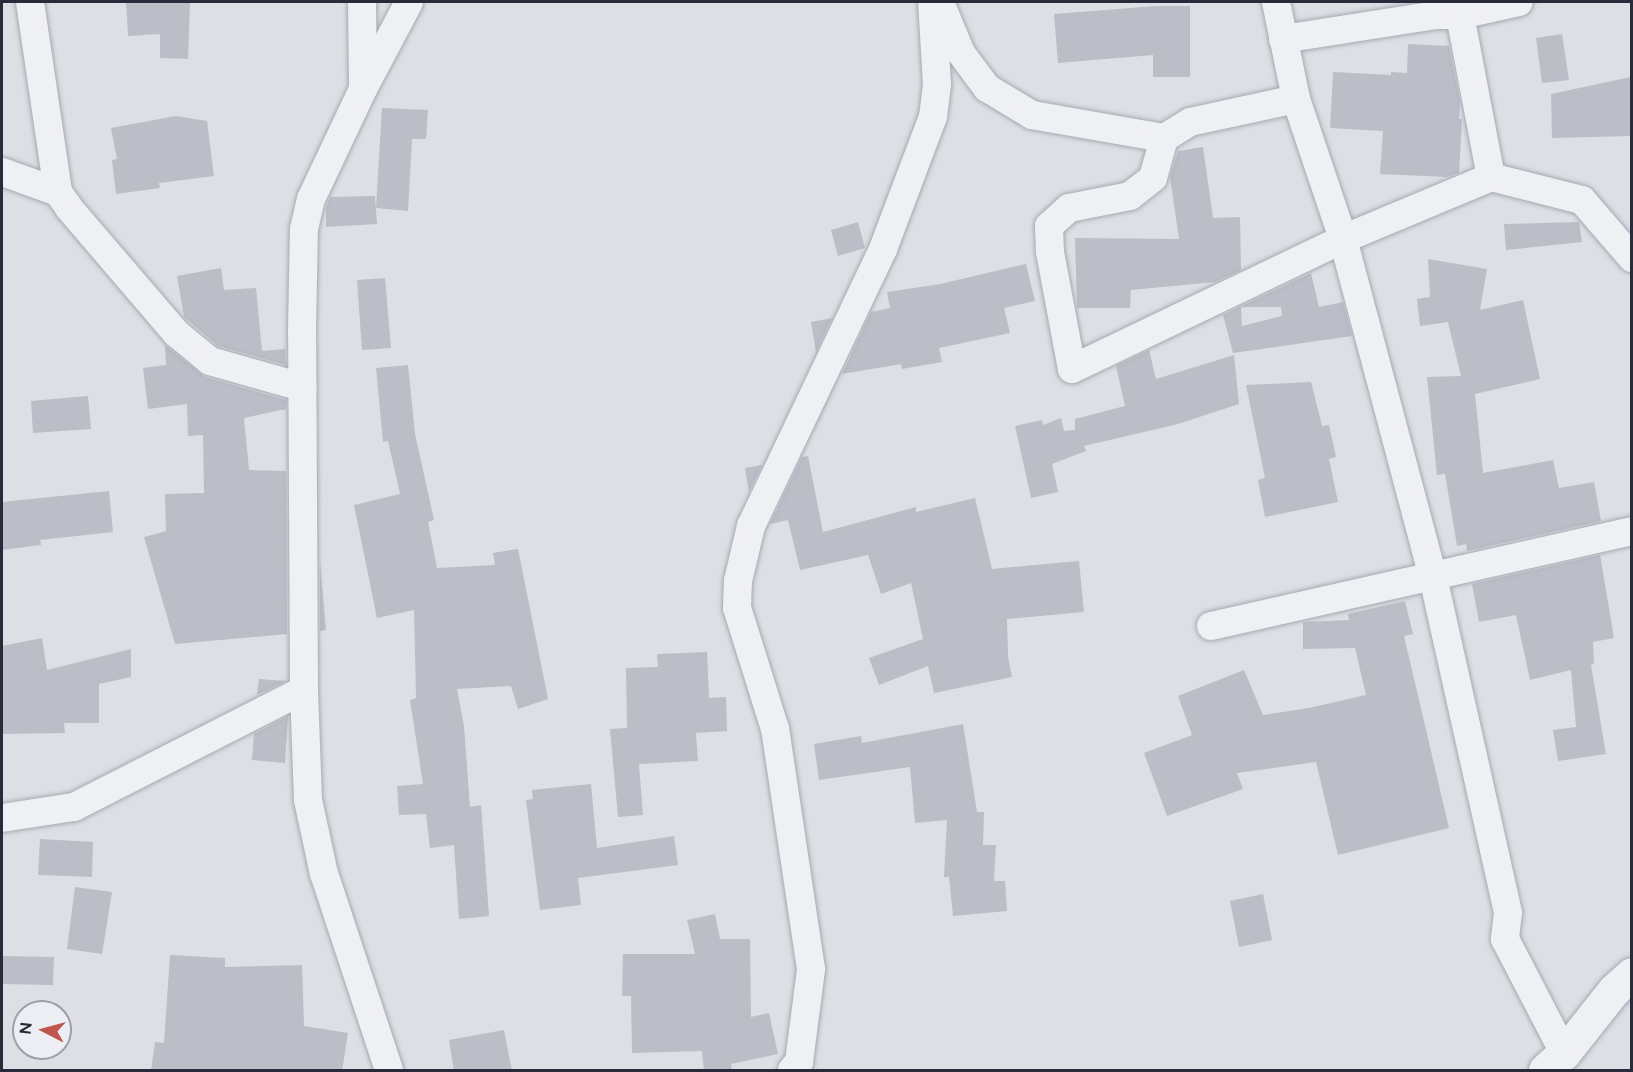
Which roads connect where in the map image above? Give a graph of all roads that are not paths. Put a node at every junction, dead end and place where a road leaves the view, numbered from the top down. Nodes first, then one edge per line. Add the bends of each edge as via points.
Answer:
1 (30, 2) edge
2 (362, 2) edge
3 (409, 2) edge
4 (932, 2) edge
5 (940, 2) edge
6 (1276, 2) edge
7 (1519, 2) edge
8 (1459, 8) edge
9 (1283, 39) junction
10 (363, 89) junction
11 (1296, 99) junction
12 (1164, 138) junction
13 (2, 172) edge
14 (1491, 177) junction
15 (58, 192) junction
16 (1343, 239) junction
17 (1632, 258) edge
18 (302, 387) junction
19 (1632, 531) edge
20 (1433, 577) junction
21 (1211, 626) dead end
22 (304, 690) junction
23 (2, 818) edge
24 (1632, 974) edge
25 (1555, 1062) edge
26 (389, 1071) edge
27 (792, 1071) edge

1 - 15 street
2 - 10 street
3 - 10 street
4 - 27 street via 937,85 933,117 883,249 752,526 738,581 737,608 775,729 812,969 799,1062
5 - 12 street via 961,53 987,88 1032,116
6 - 9 street
7 - 8 street
8 - 9 street
8 - 14 street
9 - 11 street
10 - 18 street via 311,199 304,229
11 - 12 street via 1190,122
11 - 16 street
12 - 16 street via 1152,178 1130,196 1069,208 1049,226 1050,252 1072,369
13 - 15 street
14 - 16 street
14 - 17 street via 1582,201
15 - 18 street via 176,333 210,361
16 - 20 street
18 - 22 street
19 - 20 street
20 - 21 street
20 - 25 street via 1508,913 1505,939
22 - 23 street via 74,807
22 - 26 street via 308,800 324,874
24 - 25 street via 1614,990

